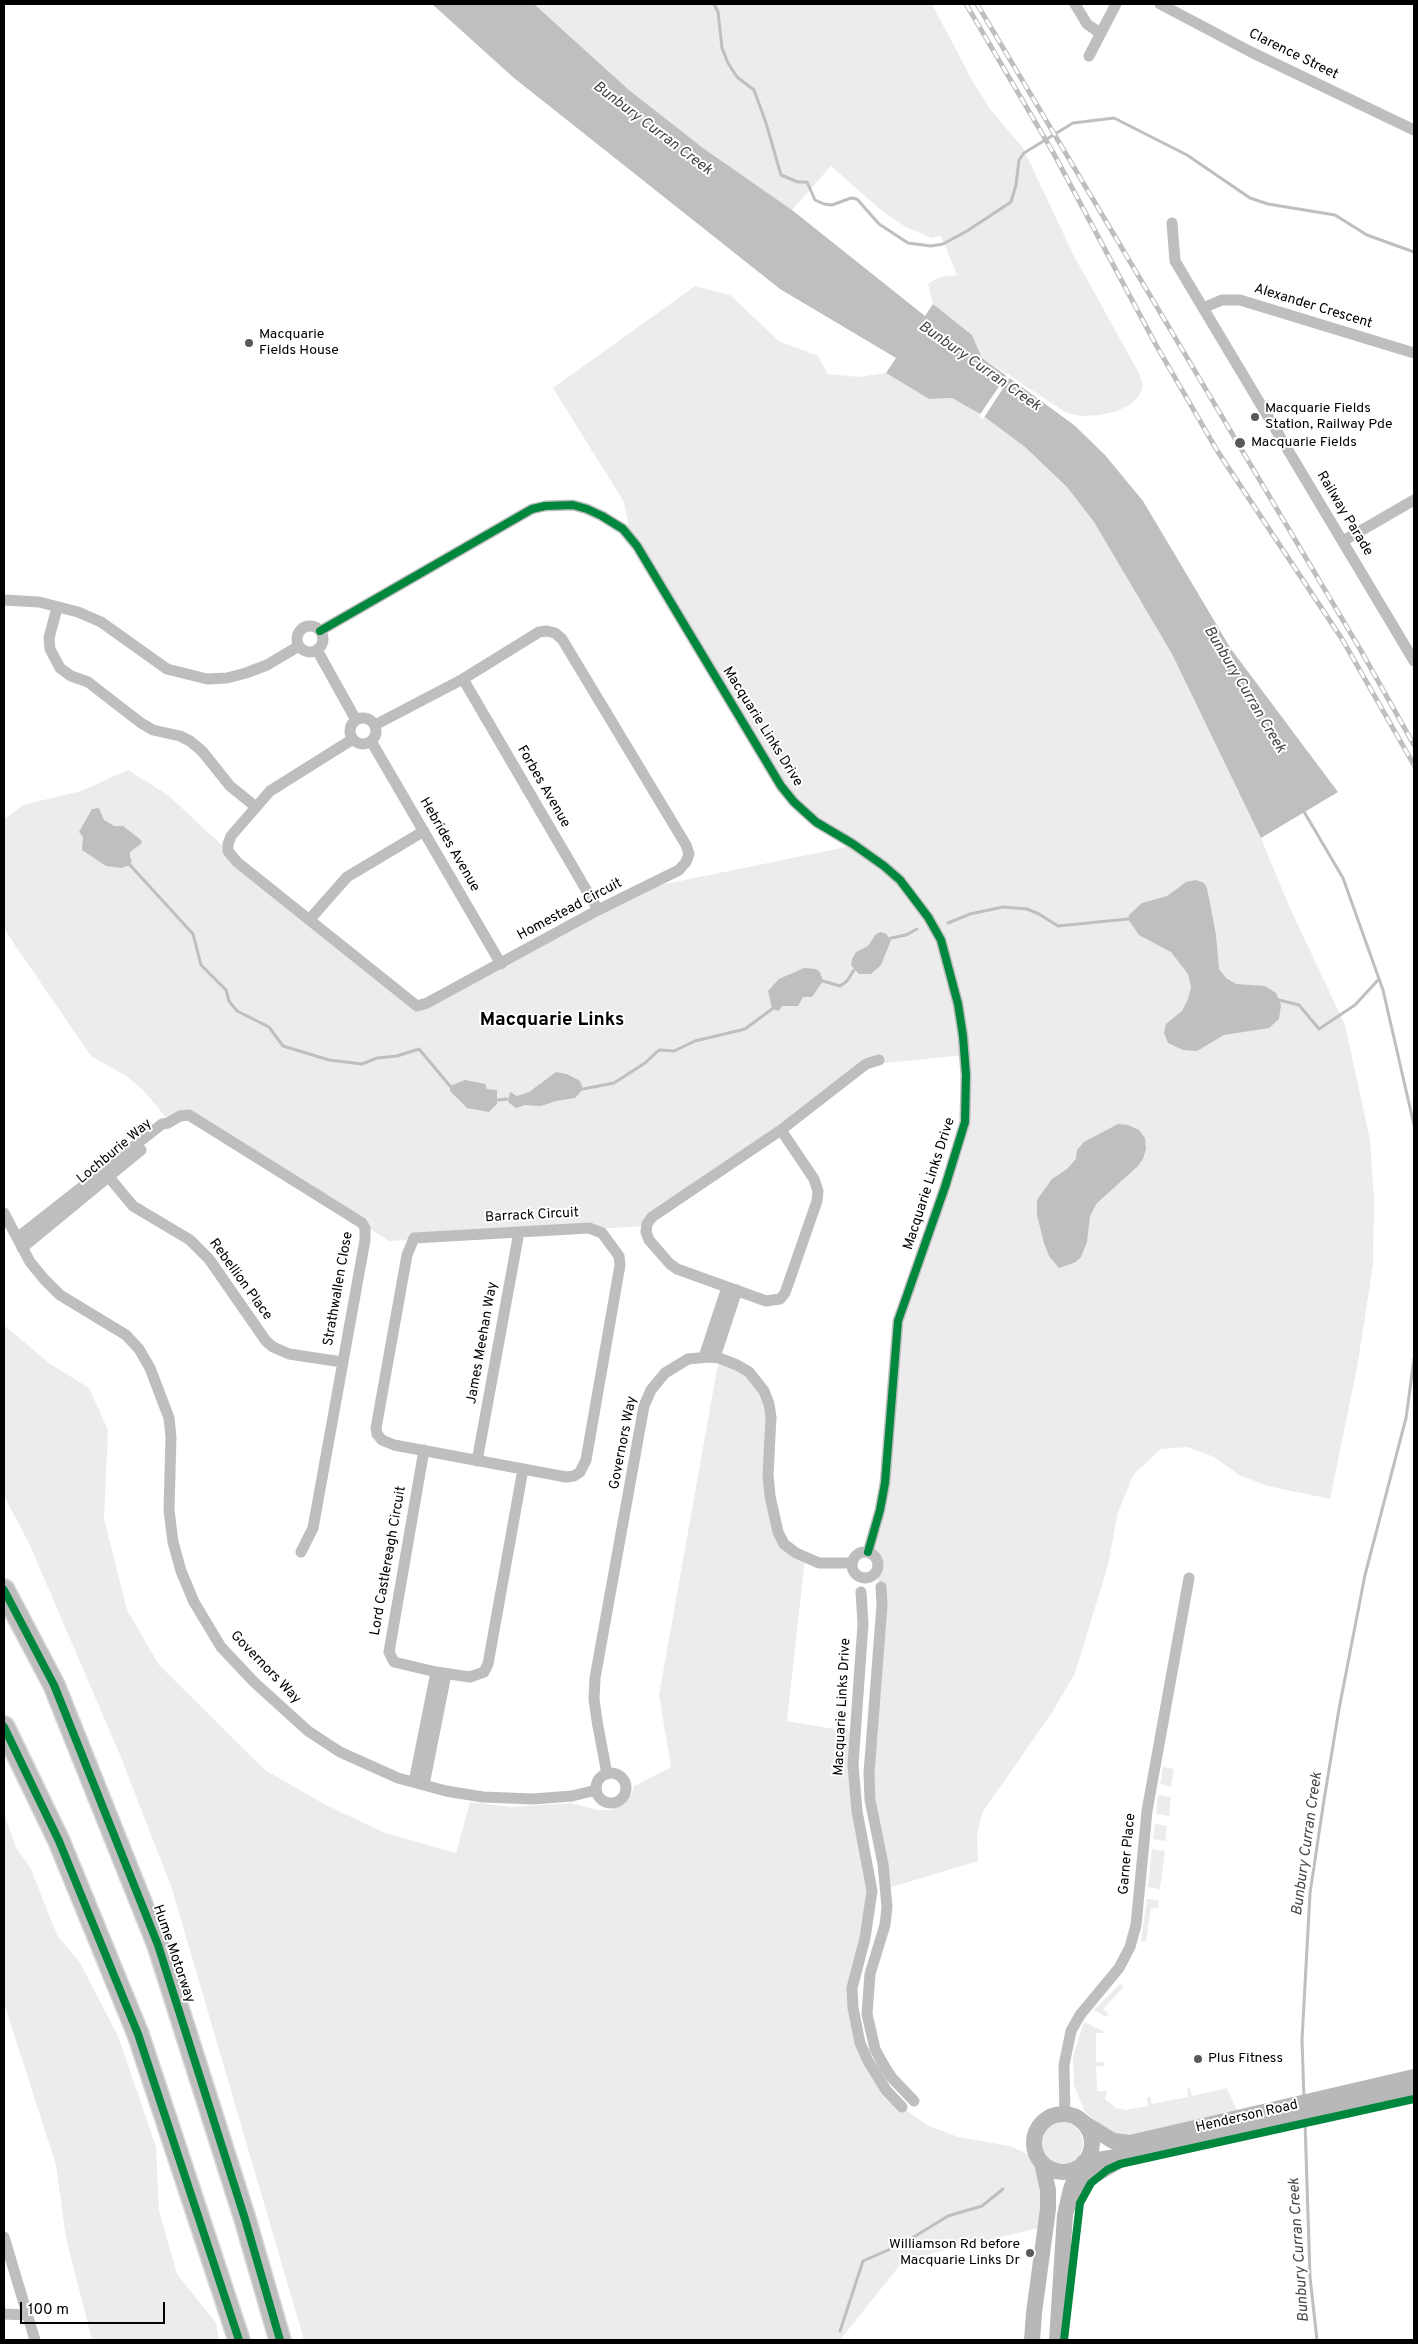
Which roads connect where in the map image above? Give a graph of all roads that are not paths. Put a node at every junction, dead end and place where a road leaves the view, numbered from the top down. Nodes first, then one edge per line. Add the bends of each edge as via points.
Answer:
1 (1075, 4) edge
2 (1116, 4) edge
3 (1160, 4) edge
4 (1100, 32) junction
5 (1089, 56) dead end
6 (1414, 130) edge
7 (1172, 223) dead end
8 (1203, 308) junction
9 (1414, 353) edge
10 (1414, 500) edge
11 (1343, 541) junction
12 (4, 600) edge
13 (57, 608) junction
14 (320, 631) junction
15 (299, 646) junction
16 (317, 650) junction
17 (1414, 661) edge
18 (462, 679) junction
19 (356, 720) junction
20 (375, 725) junction
21 (353, 739) junction
22 (371, 741) junction
23 (256, 807) junction
24 (424, 831) junction
25 (598, 910) junction
26 (310, 919) junction
27 (501, 964) junction
28 (880, 1060) dead end
29 (168, 1123) joint
30 (781, 1130) junction
31 (106, 1173) junction
32 (4, 1213) edge
33 (519, 1232) junction
34 (20, 1243) junction
35 (732, 1289) junction
36 (709, 1357) junction
37 (342, 1362) junction
38 (424, 1450) junction
39 (477, 1460) junction
40 (523, 1469) junction
41 (301, 1552) dead end
42 (868, 1552) junction
43 (852, 1563) junction
44 (1189, 1578) dead end
45 (881, 1587) dead end
46 (4, 1590) edge
47 (861, 1592) dead end
48 (441, 1673) junction
49 (4, 1727) edge
50 (607, 1774) junction
51 (419, 1783) junction
52 (596, 1790) junction
53 (1414, 2077) edge
54 (1414, 2090) edge
55 (1362, 2097) junction
56 (914, 2101) dead end
57 (902, 2107) dead end
58 (1065, 2114) junction
59 (1084, 2123) junction
60 (1241, 2125) junction
61 (1142, 2153) junction
62 (1042, 2163) junction
63 (1082, 2164) junction
64 (4, 2237) edge
65 (1063, 2271) junction
66 (4, 2314) edge
67 (27, 2314) junction
68 (34, 2340) edge
69 (240, 2340) edge
70 (280, 2340) edge
71 (1032, 2340) edge
72 (1057, 2340) edge

1 - 4 street via 1087,24
2 - 4 street
3 - 6 street, Clarence Street via 1251,52
4 - 5 street
7 - 8 street, Railway Parade via 1175,261
8 - 9 street, Alexander Crescent via 1222,300 1240,300
8 - 11 street, Railway Parade
10 - 11 street
11 - 17 street, Railway Parade
12 - 13 street via 39,602
13 - 15 street via 78,612 100,622 167,669 207,679 246,673 274,662
13 - 23 street via 49,638 50,649 60,668 88,682 153,730 190,741 230,786
14 - 15 street via 314,626 303,628 297,638
14 - 16 street via 323,644
14 - 42 street, Macquarie Links Drive via 532,509 573,505 588,509 623,529 637,546 771,772 788,794 816,822 854,844 900,880 928,917 941,940 958,1004 966,1075 965,1122 946,1187 898,1321 885,1483
15 - 16 street via 307,652
16 - 19 street
18 - 20 street, Homestead Circuit
18 - 25 street, Forbes Avenue
18 - 25 street, Homestead Circuit via 539,632 555,633 562,639 686,845 689,854 678,870
19 - 20 street via 367,718
19 - 21 street via 350,730
20 - 22 street via 376,734
21 - 22 street via 362,744
21 - 23 street, Homestead Circuit via 276,787
22 - 24 street, Hebrides Avenue
23 - 26 street, Homestead Circuit via 232,836 228,844 230,854
24 - 26 street via 347,877
24 - 27 street, Hebrides Avenue
25 - 27 street, Homestead Circuit
26 - 27 street, Homestead Circuit via 418,1006
28 - 30 street via 866,1064
29 - 31 street, Lochburie Way via 167,1128
29 - 37 street, Strathwallen Close via 180,1116 196,1118 362,1223 366,1237
30 - 35 street via 814,1179 817,1201 785,1293 780,1299 766,1301
30 - 35 street via 652,1216 647,1224 649,1240 670,1264
31 - 34 street, Lochburie Way
31 - 37 street, Rebellion Place via 132,1206 190,1240 209,1258 273,1347 289,1354
32 - 34 street, Governors Way
33 - 38 street, Barrack Circuit via 420,1236 414,1238 409,1246 376,1432 386,1443
33 - 39 street, James Meehan Way
33 - 40 street, Barrack Circuit via 596,1229 602,1232 617,1253 620,1265 585,1463 578,1474 569,1477
34 - 51 street, Governors Way via 30,1262 60,1295 126,1335 150,1368 169,1418 172,1437 169,1510 173,1542 194,1602 221,1647 308,1731 362,1763
35 - 36 street
36 - 43 street via 749,1372 764,1390 772,1418 768,1475 770,1496 784,1544 796,1553 820,1562
36 - 50 street, Governors Way via 688,1360 665,1373 651,1390 644,1406 595,1678 596,1721
37 - 41 street, Strathwallen Close via 313,1528
38 - 39 street, Barrack Circuit
38 - 48 street, Lord Castlereagh Circuit via 389,1652 394,1662
39 - 40 street, Barrack Circuit
40 - 48 street, Lord Castlereagh Circuit via 488,1664 478,1676
42 - 43 street via 858,1554
42 - 43 street via 875,1556 878,1564 873,1575 866,1578 858,1576
44 - 58 street, Garner Place via 1147,1811 1136,1925 1120,1968 1080,2014 1071,2030 1064,2065
45 - 56 street, Macquarie Links Drive via 868,1773 883,1864 886,1907 885,1925 870,1974 867,2014 875,2049 883,2064
46 - 70 highway, Hume Motorway via 54,1685 158,1945
47 - 57 street, Macquarie Links Drive via 863,1624 854,1786 872,1891 866,1938 852,1988 853,2008 860,2043 868,2061 886,2090
48 - 51 street
49 - 69 highway via 59,1841 138,2034
50 - 52 street via 598,1782
50 - 52 street via 616,1775 623,1781 624,1796 617,1802 608,1803 600,1799
51 - 52 street, Governors Way via 493,1798 572,1796
53 - 55 main road, Henderson Road
54 - 55 main road, Henderson Road
55 - 60 main road, Henderson Road
58 - 59 main road
58 - 62 main road via 1050,2117 1038,2128 1034,2149
59 - 60 main road, Henderson Road via 1108,2138 1130,2143
59 - 63 main road via 1092,2143
60 - 61 main road, Henderson Road
61 - 63 main road, Henderson Road
61 - 65 main road via 1099,2170 1083,2186 1071,2220
62 - 63 main road via 1060,2172 1071,2171
62 - 71 main road via 1048,2209
63 - 65 main road via 1067,2203
64 - 67 street
65 - 72 main road
66 - 67 street
67 - 68 street

